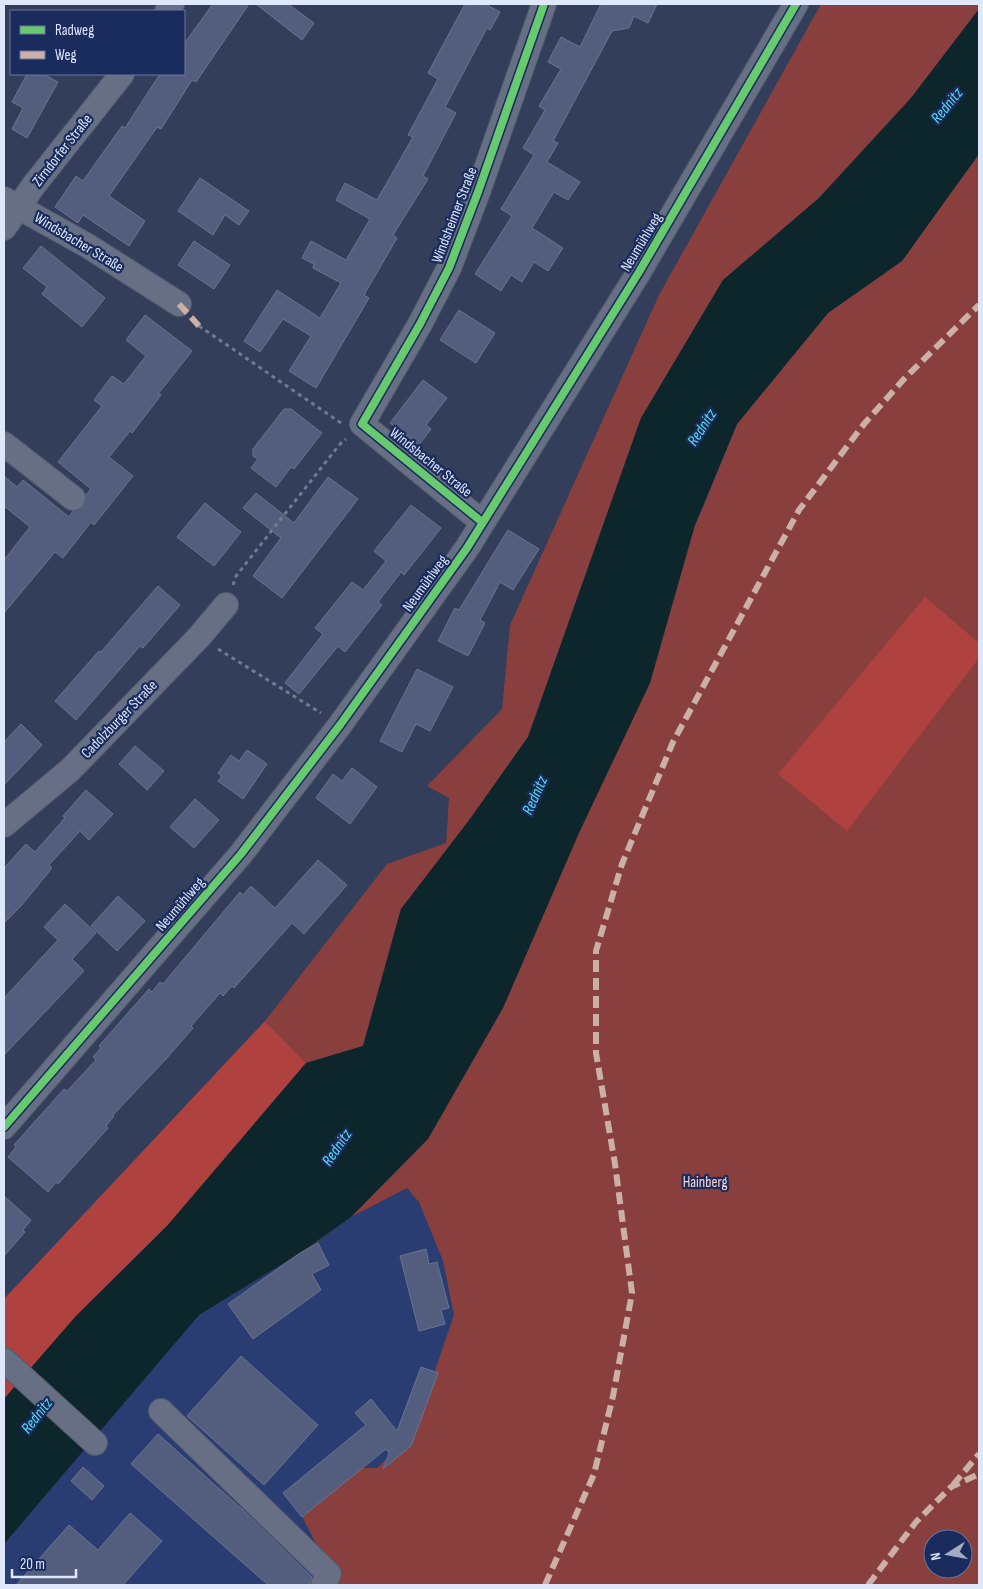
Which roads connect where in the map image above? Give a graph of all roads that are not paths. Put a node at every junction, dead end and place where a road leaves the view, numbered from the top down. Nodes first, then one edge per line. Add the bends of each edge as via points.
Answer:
1 (544, 4) edge
2 (796, 4) edge
3 (121, 75) edge
4 (12, 203) edge
5 (4, 228) edge
6 (179, 304) dead end
7 (359, 428) joint
8 (4, 444) edge
9 (73, 498) dead end
10 (482, 522) junction
11 (226, 605) road end
12 (4, 825) edge
13 (4, 1127) edge
14 (5, 1361) edge
15 (161, 1410) dead end
16 (95, 1442) dead end
17 (323, 1585) edge

1 - 7 street, Windsheimer Straße via 449,268
2 - 10 street, Neumühlweg via 639,272
3 - 4 street, Zirndorfer Straße via 34,185
4 - 5 street, Zirndorfer Straße
4 - 6 street, Windsbacher Straße via 88,246
7 - 10 street, Windsbacher Straße
8 - 9 street
10 - 13 street, Neumühlweg via 467,548 340,725 242,854
11 - 12 street, Cadolzburger Straße via 70,770
14 - 16 street
15 - 17 street via 329,1574

